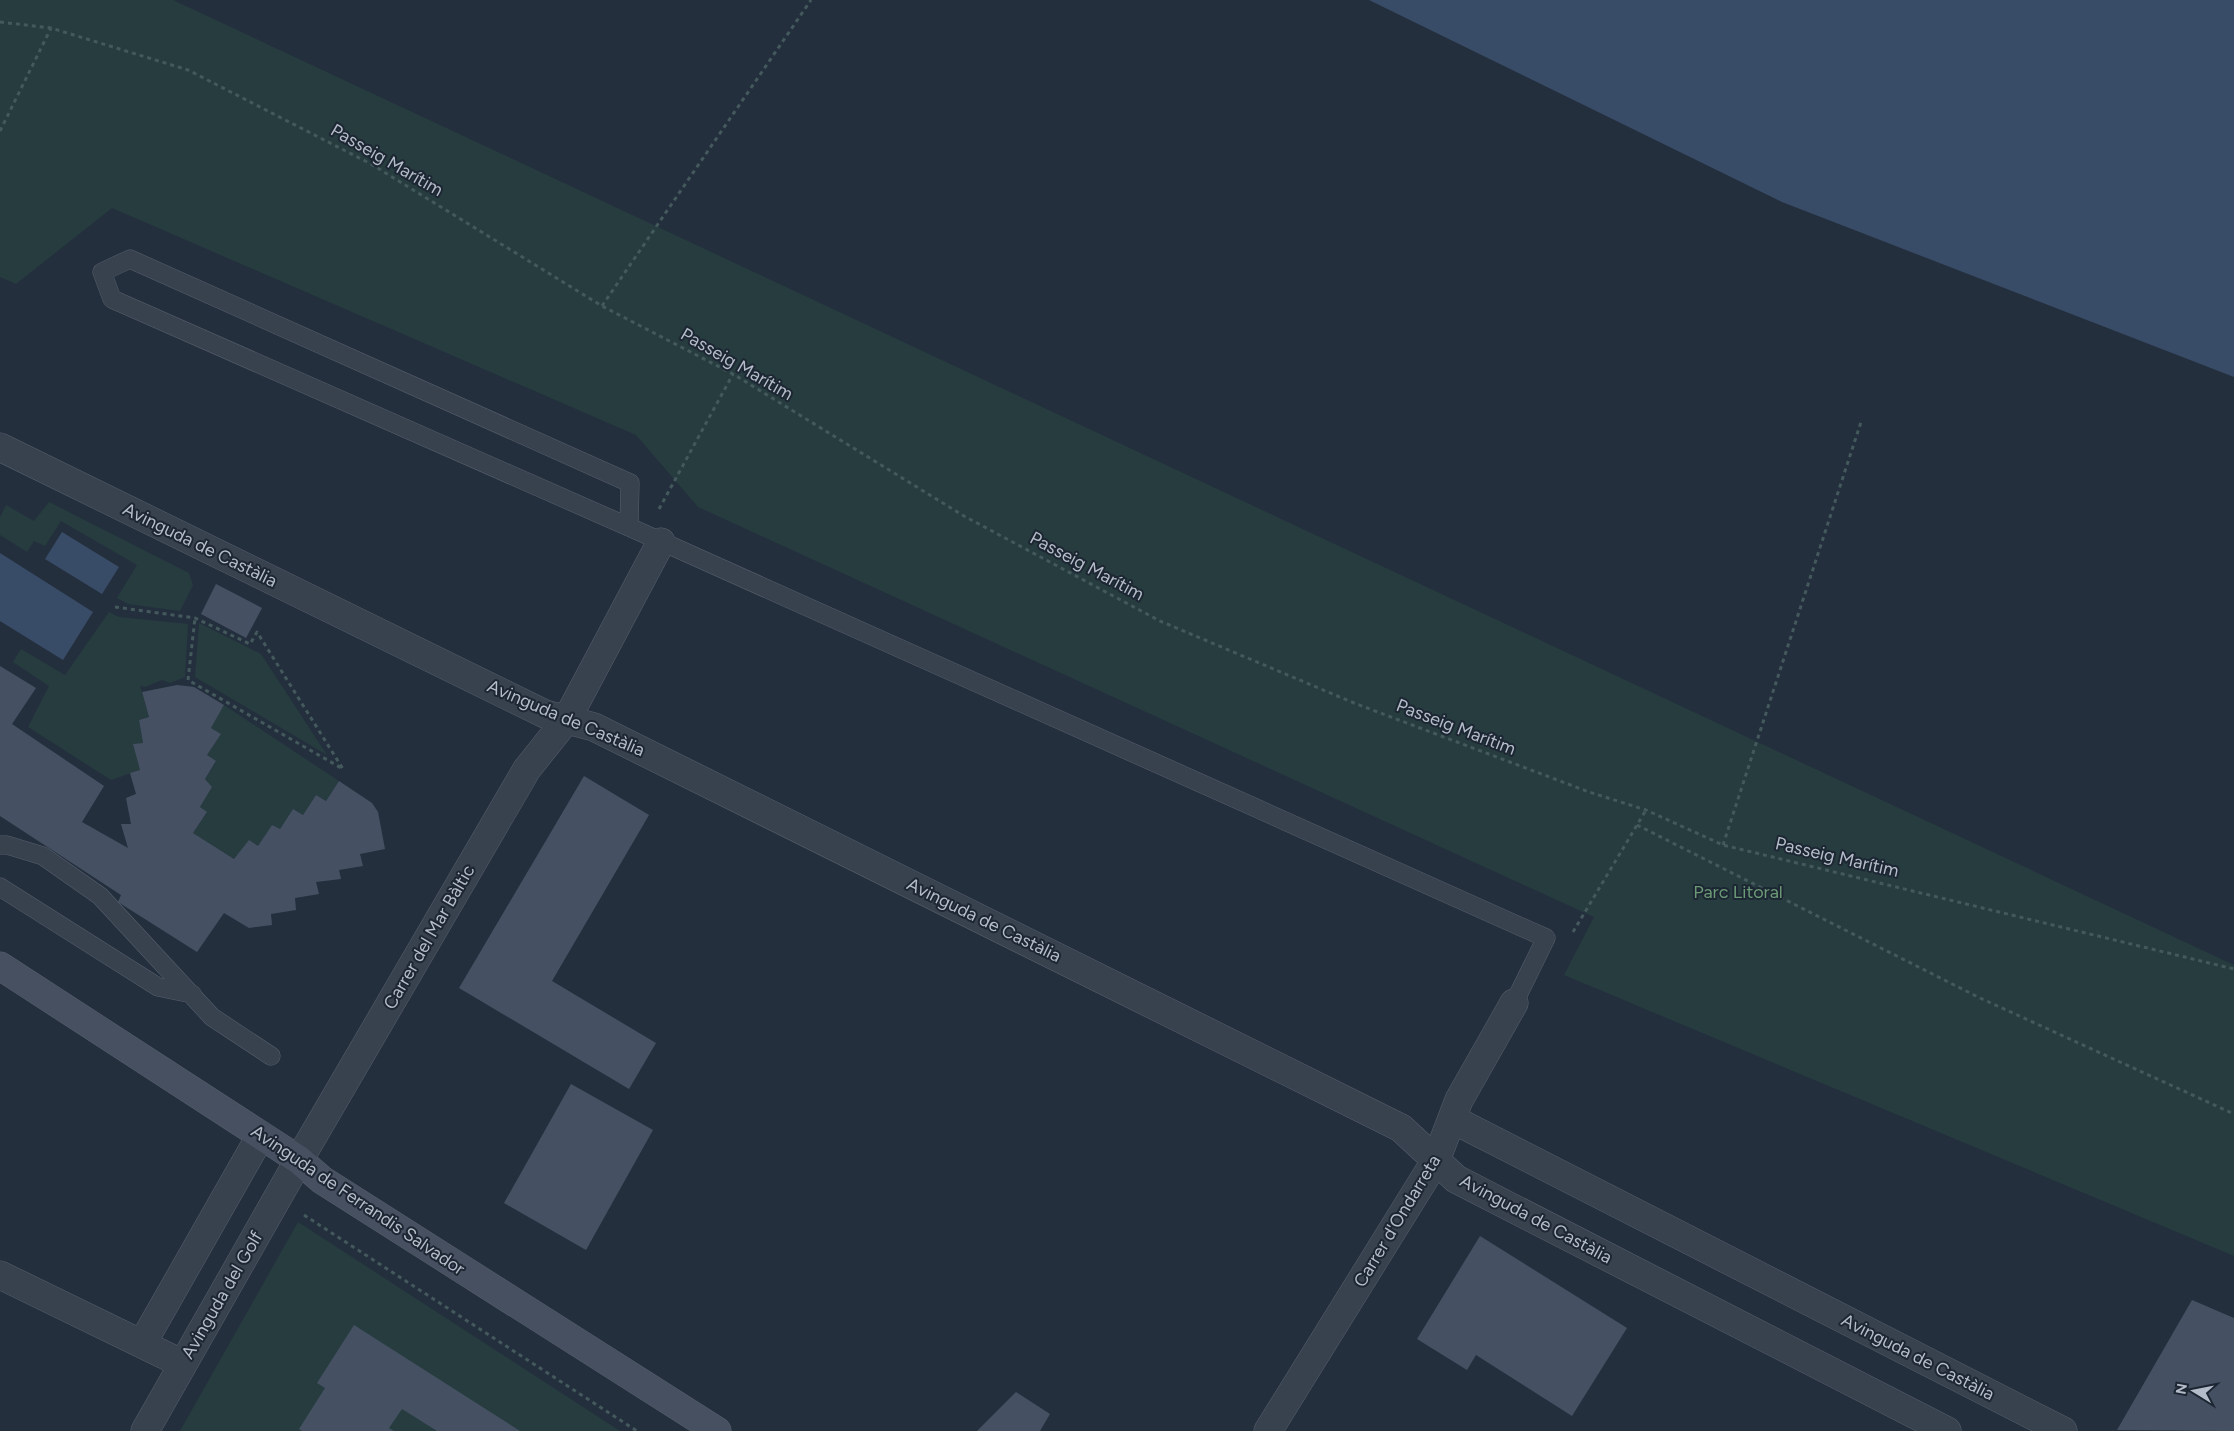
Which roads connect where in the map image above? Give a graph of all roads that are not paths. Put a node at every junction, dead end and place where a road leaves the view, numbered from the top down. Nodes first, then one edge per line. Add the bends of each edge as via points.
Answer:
1 (0, 447) edge
2 (629, 527) junction
3 (661, 542) junction
4 (567, 720) junction
5 (0, 844) edge
6 (0, 887) edge
7 (0, 966) edge
8 (192, 994) junction
9 (1514, 1003) joint
10 (271, 1056) dead end
11 (1452, 1119) junction
12 (261, 1135) junction
13 (299, 1160) junction
14 (1436, 1160) junction
15 (0, 1275) edge
16 (142, 1344) junction
17 (183, 1364) junction
18 (145, 1431) edge
19 (717, 1431) edge
20 (1268, 1431) edge
21 (1947, 1431) edge
22 (2063, 1431) edge

1 - 4 street, Avinguda de Castàlia via 545,714
2 - 2 lane via 112,299 102,272 130,259 630,483
2 - 3 lane
3 - 4 street, Carrer del Mar Bàltic
3 - 9 lane via 1546,938
4 - 13 street, Carrer del Mar Bàltic via 528,769
4 - 14 street, Avinguda de Castàlia via 594,727 1401,1128
5 - 8 lane via 43,856 100,896
6 - 8 lane via 158,987
7 - 12 street, Avinguda de Ferrandis Salvador
8 - 10 lane via 212,1016
9 - 11 street, Carrer d'Ondarreta via 1459,1100
11 - 14 street, Carrer d'Ondarreta
11 - 22 street, Avinguda de Castàlia
12 - 13 street, Avinguda de Ferrandis Salvador
12 - 16 street
13 - 17 street, Avinguda del Golf
13 - 19 street, Avinguda de Ferrandis Salvador via 322,1180
14 - 20 street, Carrer d'Ondarreta
14 - 21 street, Avinguda de Castàlia via 1456,1179
15 - 16 street
16 - 17 street
17 - 18 street, Avinguda del Golf

